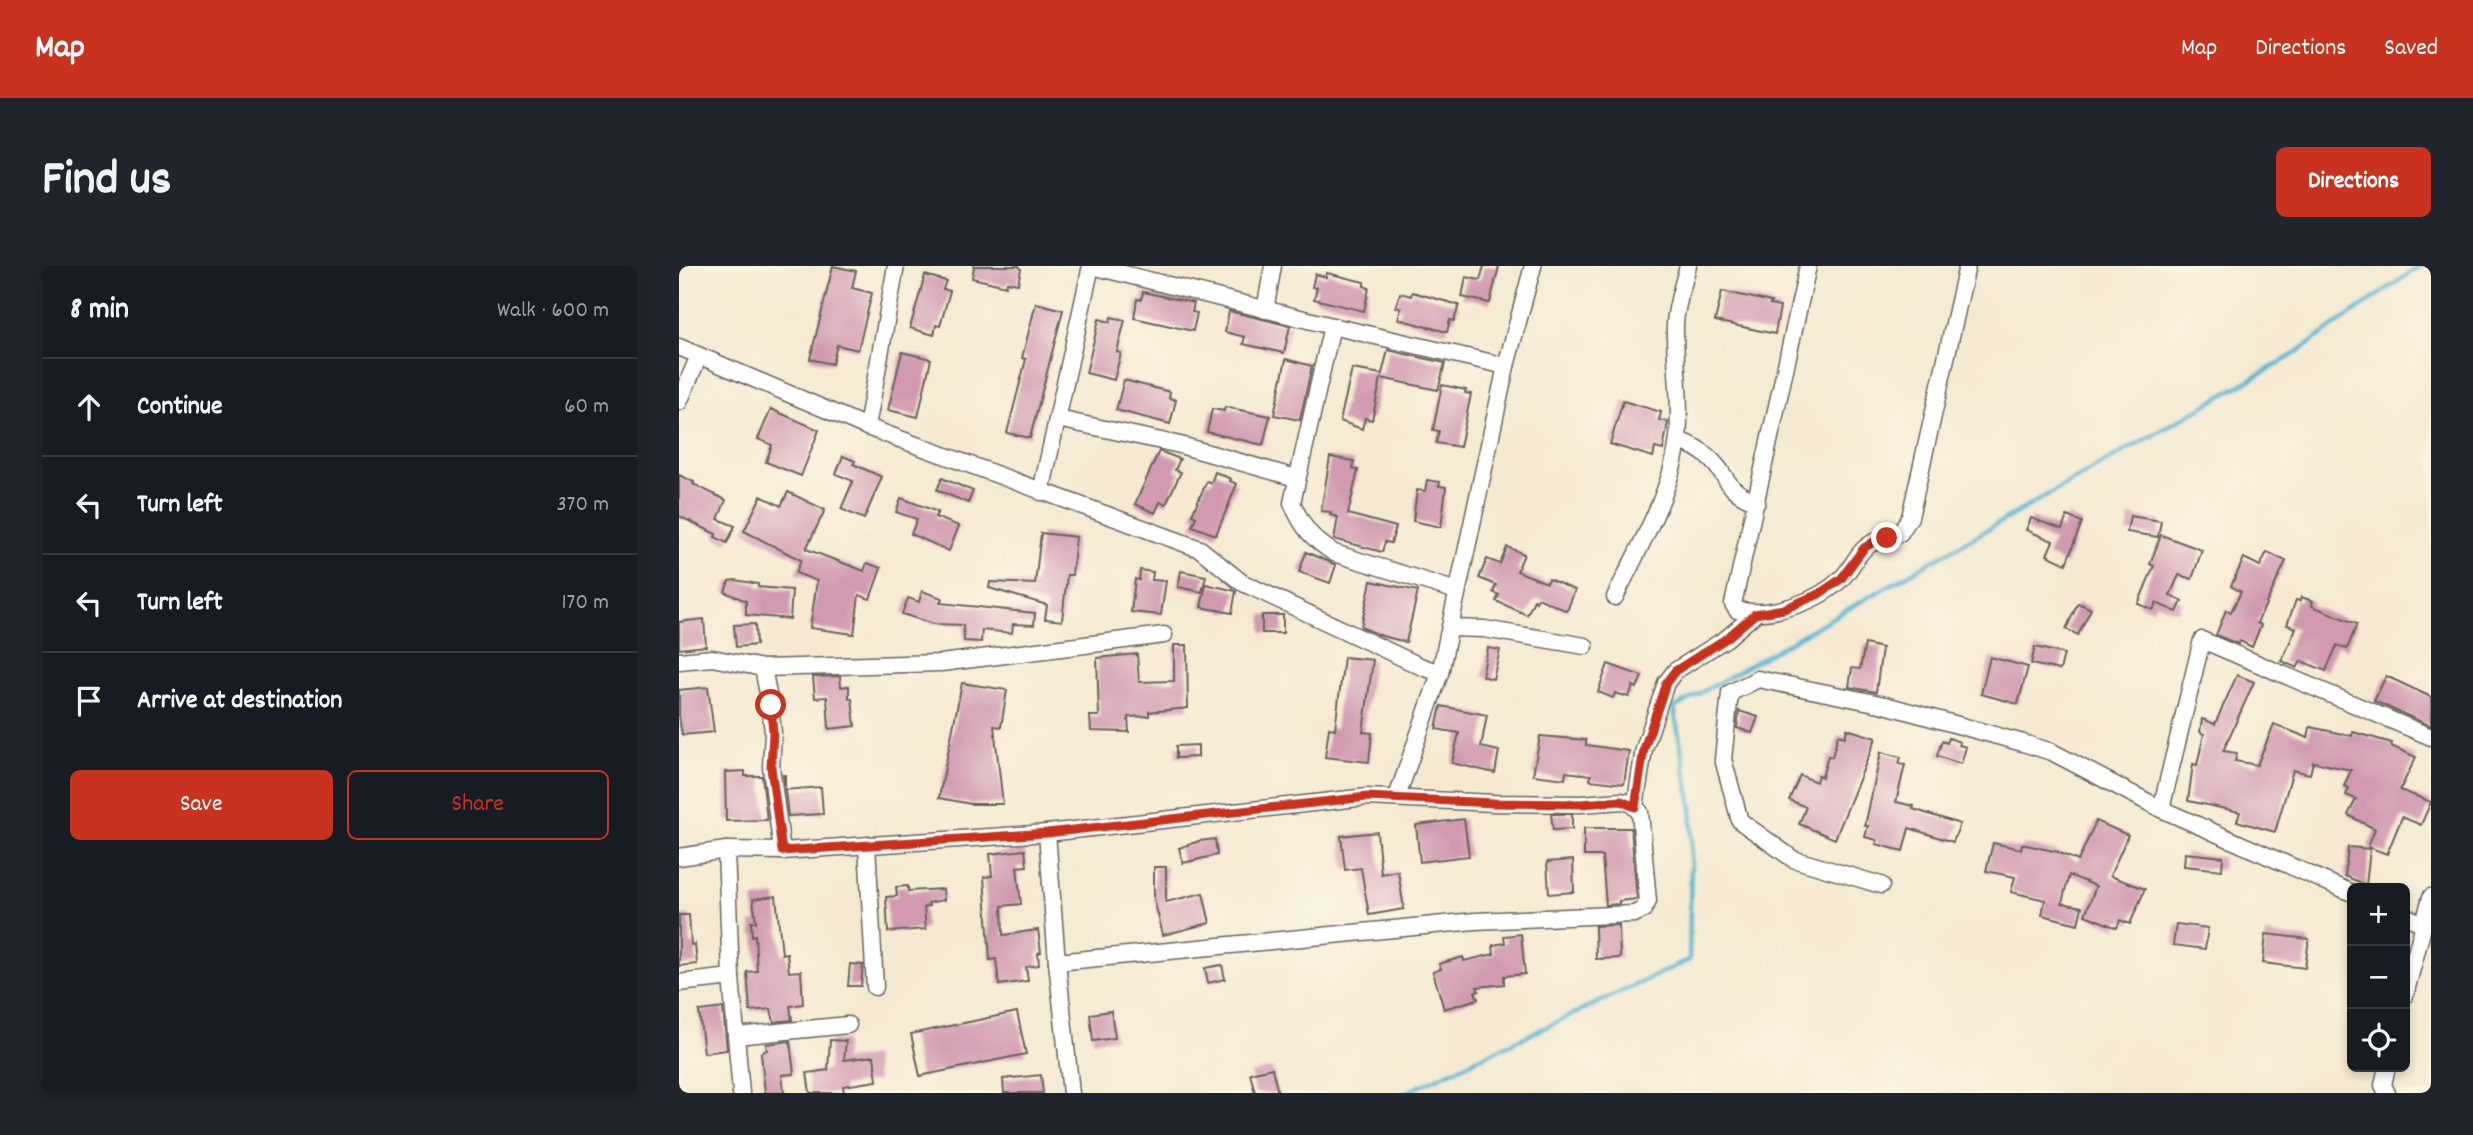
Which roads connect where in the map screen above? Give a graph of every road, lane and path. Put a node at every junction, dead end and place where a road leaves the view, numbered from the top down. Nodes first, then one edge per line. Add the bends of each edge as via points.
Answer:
1 (896, 266) edge
2 (1091, 266) edge
3 (1273, 266) edge
4 (1533, 266) edge
5 (1688, 266) edge
6 (1808, 266) edge
7 (1967, 266) edge
8 (1265, 310) junction
9 (1332, 326) junction
10 (679, 348) edge
11 (699, 356) junction
12 (1506, 366) junction
13 (679, 402) edge
14 (1058, 419) junction
15 (867, 427) junction
16 (1678, 440) junction
17 (1296, 478) junction
18 (1041, 492) junction
19 (1757, 502) junction
20 (1457, 591) junction
21 (1615, 597) dead end
22 (1755, 614) junction
23 (1450, 628) junction
24 (1164, 635) dead end
25 (1585, 646) dead end
26 (679, 661) edge
27 (764, 668) junction
28 (1440, 673) junction
29 (2431, 737) edge
30 (1397, 797) junction
31 (1635, 807) junction
32 (2161, 809) junction
33 (1047, 833) junction
34 (867, 845) junction
35 (726, 850) junction
36 (782, 851) junction
37 (679, 857) edge
38 (1881, 884) dead end
39 (2347, 891) edge
40 (2431, 897) edge
41 (2410, 918) edge
42 (2424, 924) junction
43 (1057, 962) junction
44 (731, 976) junction
45 (2410, 976) edge
46 (679, 983) edge
47 (876, 987) dead end
48 (848, 1025) dead end
49 (736, 1035) junction
50 (2386, 1072) edge
51 (741, 1093) edge
52 (1071, 1093) edge
53 (2387, 1093) edge

1 - 15 street
2 - 8 street
2 - 14 street
3 - 8 street
4 - 12 street
5 - 16 street via 1675,321
6 - 19 street
7 - 22 street via 1910,517 1900,533 1864,548 1841,579 1819,594 1784,609
8 - 9 street
9 - 12 street
9 - 17 street
10 - 11 street
11 - 13 street
11 - 15 street
12 - 20 street
14 - 17 street via 1180,445
14 - 18 street
15 - 18 street
16 - 19 street via 1709,457 1740,496
16 - 21 street via 1661,499
17 - 20 street via 1292,503 1316,541 1334,553
18 - 28 street via 1200,549 1241,582
19 - 22 street via 1733,604 1737,610
20 - 23 street
22 - 31 street via 1675,671 1666,683 1644,749
23 - 25 street via 1484,629
23 - 28 street
24 - 27 street via 971,661
26 - 27 street via 712,658
27 - 36 street
28 - 30 street
29 - 32 street via 2203,640
30 - 31 street via 1494,803 1621,801
30 - 33 street via 1352,798
31 - 43 street via 1642,821 1648,901 1634,914 1475,921
32 - 38 street via 2052,752 1987,731 1758,679 1731,693 1723,759 1740,821 1793,859
32 - 39 street
33 - 34 street
33 - 43 street
34 - 36 street
34 - 47 street
35 - 36 street
35 - 37 street
35 - 44 street
40 - 42 street
41 - 42 street
42 - 45 street
43 - 52 street
44 - 46 street
44 - 49 street
48 - 49 street
49 - 51 street
50 - 53 street via 2383,1085

